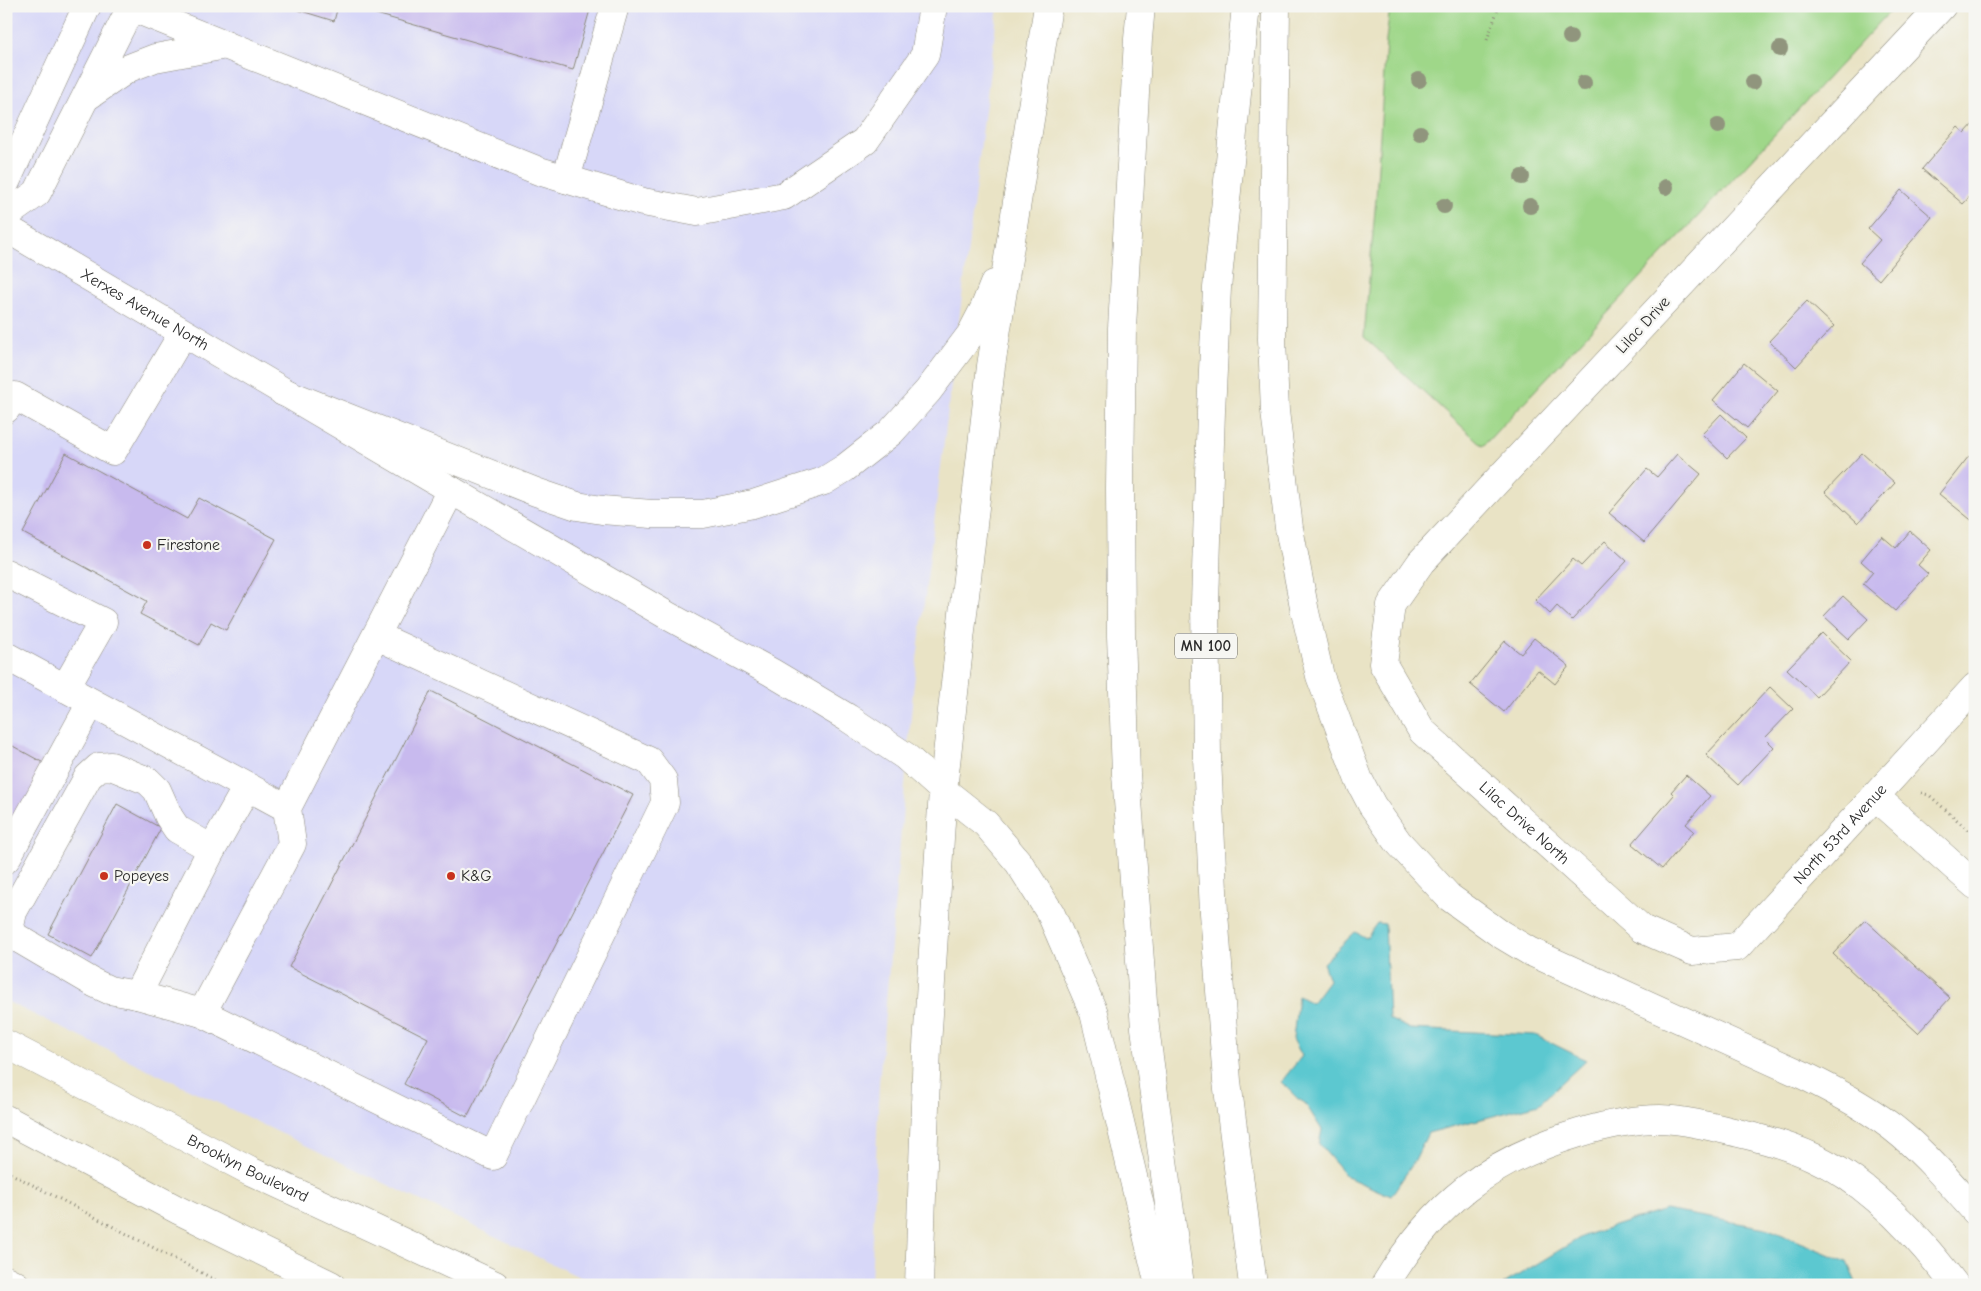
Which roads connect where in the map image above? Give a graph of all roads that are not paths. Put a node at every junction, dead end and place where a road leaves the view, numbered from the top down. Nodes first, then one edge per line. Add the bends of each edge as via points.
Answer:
1 (87, 6) edge
2 (616, 6) edge
3 (933, 6) edge
4 (1048, 6) edge
5 (1141, 6) edge
6 (1246, 6) edge
7 (1276, 6) edge
8 (1942, 6) edge
9 (130, 7) edge
10 (226, 45) junction
11 (85, 98) junction
12 (566, 179) junction
13 (6, 182) edge
14 (6, 215) edge
15 (6, 228) edge
16 (1012, 235) junction
17 (183, 333) junction
18 (283, 392) junction
19 (6, 409) edge
20 (451, 490) junction
21 (6, 573) edge
22 (376, 636) junction
23 (6, 656) edge
24 (1384, 664) joint
25 (65, 688) junction
26 (1975, 688) edge
27 (91, 703) junction
28 (247, 787) junction
29 (943, 790) junction
30 (1876, 797) junction
31 (287, 808) junction
32 (212, 849) junction
33 (6, 859) edge
34 (1975, 885) edge
35 (1692, 951) joint
36 (137, 995) junction
37 (202, 1013) junction
38 (6, 1044) edge
39 (6, 1120) edge
40 (1975, 1211) edge
41 (6, 1280) edge
42 (16, 1285) edge
43 (331, 1285) edge
44 (494, 1285) edge
45 (919, 1285) edge
46 (1159, 1285) edge
47 (1180, 1285) edge
48 (1253, 1285) edge
49 (1385, 1285) edge
50 (1955, 1285) edge

1 - 13 main road
2 - 12 main road
3 - 12 main road via 925,55 865,141 784,196 697,212 643,202
4 - 16 main road
5 - 47 main road via 1122,328 1121,636 1126,774 1145,1028
6 - 48 main road, MN 100 via 1217,288 1205,604 1214,913 1227,1081
7 - 40 main road via 1272,339 1281,466 1289,528 1320,676 1359,780 1372,805 1398,842 1449,897 1499,933 1545,958 1842,1095 1902,1135
8 - 24 main road, Lilac Drive via 1421,562 1391,605
9 - 10 main road
9 - 11 main road
10 - 11 main road via 154,58 129,68
10 - 12 main road via 538,171
11 - 14 main road via 37,194
15 - 17 main road, Xerxes Avenue North
16 - 18 main road via 971,334 928,391 891,432 824,481 725,511 652,514 577,506
16 - 29 main road via 991,366
17 - 18 main road, Xerxes Avenue North
17 - 19 main road via 113,451 15,396
18 - 20 main road
20 - 22 main road
20 - 29 main road via 848,718 906,756
21 - 25 main road via 103,622
22 - 31 main road
22 - 37 main road via 649,761 662,780 665,803 493,1156
23 - 25 main road
24 - 35 main road, Lilac Drive North via 1422,732 1642,929
25 - 27 main road
26 - 30 main road, North 53rd Avenue
27 - 28 main road
27 - 33 main road
28 - 31 main road
28 - 32 main road
29 - 45 main road via 927,1046
29 - 46 main road via 986,824 1019,863 1050,914 1094,1013
30 - 34 main road
30 - 35 main road, North 53rd Avenue via 1737,948
31 - 37 main road via 292,844
32 - 36 main road
32 - 36 main road via 176,829 157,790 148,781 111,766 99,767 88,777 13,912 10,926 14,936 94,983
36 - 37 main road
38 - 44 main road, Brooklyn Boulevard via 250,1171
39 - 43 main road
41 - 42 main road
49 - 50 main road via 1398,1263 1446,1206 1492,1169 1567,1136 1627,1121 1660,1119 1770,1140 1814,1157 1844,1174 1897,1218

